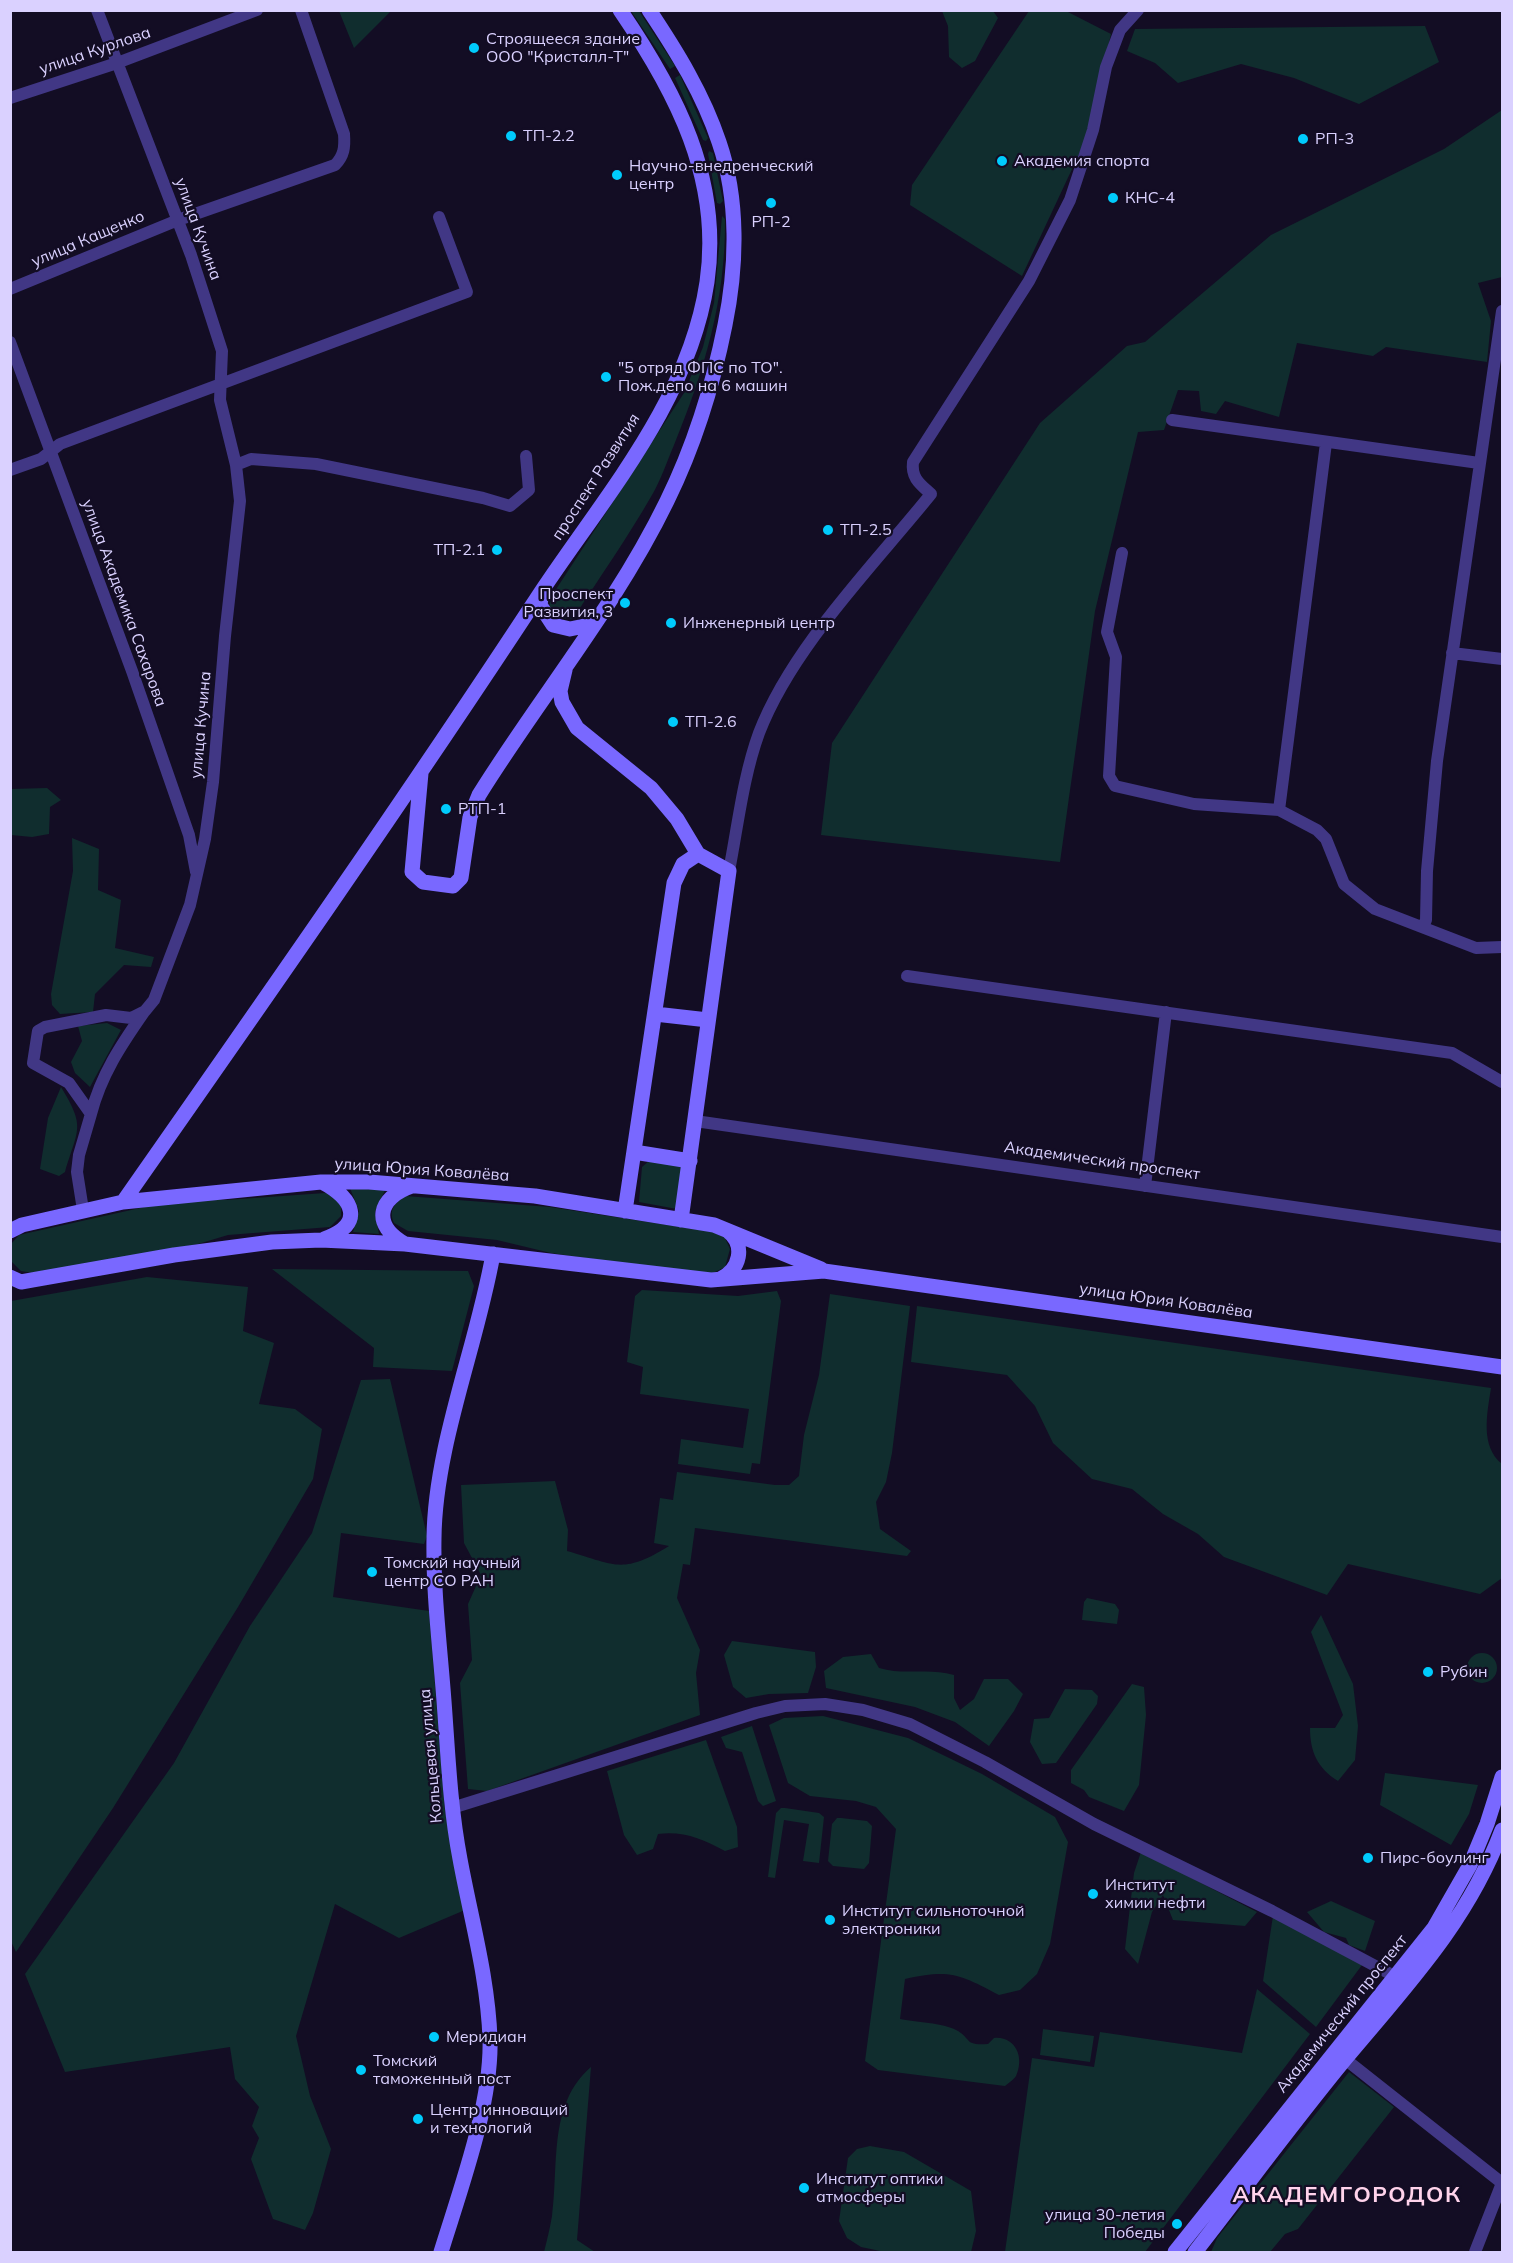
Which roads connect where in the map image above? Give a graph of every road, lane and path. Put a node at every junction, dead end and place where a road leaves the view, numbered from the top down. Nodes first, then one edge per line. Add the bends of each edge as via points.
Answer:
1 (97, 10) edge
2 (257, 10) edge
3 (301, 10) edge
4 (620, 10) edge
5 (650, 10) edge
6 (1138, 10) edge
7 (117, 63) junction
8 (10, 98) edge
9 (720, 143) junction
10 (696, 150) junction
11 (733, 210) junction
12 (708, 212) junction
13 (439, 217) dead end
14 (178, 220) junction
15 (10, 289) edge
16 (1503, 311) edge
17 (10, 342) edge
18 (219, 387) junction
19 (1172, 420) dead end
20 (1326, 443) junction
21 (51, 451) junction
22 (526, 456) dead end
23 (1479, 463) junction
24 (236, 465) junction
25 (10, 470) edge
26 (1122, 553) dead end
27 (542, 591) junction
28 (594, 624) junction
29 (1452, 653) junction
30 (1503, 658) edge
31 (569, 660) junction
32 (421, 774) junction
33 (1279, 810) junction
34 (189, 835) junction
35 (205, 839) junction
36 (698, 854) junction
37 (729, 871) junction
38 (198, 879) junction
39 (1423, 927) junction
40 (1503, 946) edge
41 (907, 976) dead end
42 (145, 1011) junction
43 (1166, 1012) junction
44 (655, 1014) junction
45 (708, 1020) junction
46 (1503, 1082) edge
47 (91, 1114) junction
48 (695, 1121) junction
49 (634, 1152) junction
50 (690, 1161) junction
51 (321, 1182) junction
52 (412, 1186) junction
53 (1145, 1186) junction
54 (123, 1202) junction
55 (83, 1210) junction
56 (625, 1210) junction
57 (681, 1220) junction
58 (725, 1229) junction
59 (10, 1231) edge
60 (1503, 1237) edge
61 (321, 1240) junction
62 (405, 1244) junction
63 (493, 1254) junction
64 (824, 1271) junction
65 (10, 1277) edge
66 (711, 1280) junction
67 (1503, 1366) edge
68 (1503, 1777) edge
69 (452, 1808) junction
70 (1503, 1830) edge
71 (1396, 1977) junction
72 (1341, 2054) junction
73 (441, 2253) edge
74 (1175, 2253) edge
75 (1195, 2253) edge
76 (1475, 2253) edge

1 - 7 street, улица Кучина
2 - 7 street, улица Курлова
3 - 14 street, улица Кащенко via 344,134 344,149 334,165
4 - 10 street, проспект Развития via 653,58 680,108
5 - 9 street via 696,87
6 - 37 street via 1120,30 1070,200 1029,282 913,462 916,480 931,494 811,641 768,712 752,758
7 - 8 street, улица Курлова
7 - 14 street, улица Кучина
9 - 10 street
9 - 11 street
10 - 12 street, проспект Развития
11 - 12 street
11 - 28 street via 731,293 719,357 699,423 668,500
12 - 27 street, проспект Развития via 707,280 699,322 684,367 627,466
13 - 18 street via 467,292
14 - 15 street, улица Кащенко
14 - 18 street, улица Кучина via 222,351
16 - 23 street
17 - 21 street, улица Академика Сахарова
18 - 21 street via 60,444
18 - 24 street, улица Кучина
19 - 20 street
20 - 23 street
20 - 33 street
21 - 25 street via 41,459
21 - 34 street, улица Академика Сахарова
22 - 24 street via 529,490 510,506 316,464 251,459
23 - 29 street
24 - 35 street, улица Кучина via 240,501
26 - 33 street via 1107,632 1116,657 1109,776 1115,786 1194,804
27 - 28 street via 540,605 553,625 570,629
27 - 32 street, проспект Развития
28 - 31 street
29 - 30 street
29 - 39 street via 1437,760
31 - 32 street via 480,795 470,817 461,878 453,886 423,882 412,872
31 - 36 street via 561,691 568,716 588,738 651,788 677,819
32 - 54 street, проспект Развития
33 - 39 street via 1326,839 1344,884 1352,892 1375,909
34 - 35 street via 197,843
34 - 38 street, улица Академика Сахарова
35 - 38 street, улица Кучина
36 - 37 street
36 - 44 street via 683,864 674,883
37 - 45 street
38 - 42 street, улица Кучина via 154,1000
39 - 40 street via 1476,948
41 - 43 street
42 - 47 street, улица Кучина via 115,1054
42 - 47 street via 131,1017 106,1015 38,1031 33,1063 69,1083
43 - 46 street via 1452,1053
43 - 53 street
44 - 45 street
44 - 49 street
45 - 48 street
47 - 55 street, улица Кучина via 77,1172
48 - 50 street
48 - 53 street, Академический проспект
49 - 50 street
49 - 56 street
50 - 57 street
51 - 52 street, улица Юрия Ковалёва
51 - 54 street, улица Юрия Ковалёва
51 - 61 street via 344,1196 350,1213 341,1230
52 - 56 street, улица Юрия Ковалёва via 535,1196
52 - 62 street via 391,1197 383,1212 390,1234
53 - 60 street, Академический проспект
54 - 55 street, улица Юрия Ковалёва
55 - 59 street, улица Юрия Ковалёва
56 - 57 street, улица Юрия Ковалёва
57 - 58 street, улица Юрия Ковалёва
58 - 64 street, улица Юрия Ковалёва
58 - 66 street via 736,1240 739,1256 732,1271
61 - 62 street, улица Юрия Ковалёва
61 - 65 street, улица Юрия Ковалёва via 174,1255 32,1281
62 - 63 street, улица Юрия Ковалёва
63 - 66 street, улица Юрия Ковалёва
63 - 69 street, Кольцевая улица via 448,1448 434,1536
64 - 66 street, улица Юрия Ковалёва
64 - 67 street, улица Юрия Ковалёва
68 - 71 street, Академический проспект via 1459,1888
69 - 71 street via 785,1706 825,1704 863,1710 919,1728 1094,1824
69 - 73 street, Кольцевая улица via 483,1973 490,2041 478,2122
70 - 72 street, Академический проспект via 1478,1886 1446,1938
71 - 72 street, Академический проспект
72 - 74 street, Академический проспект
72 - 75 street, Академический проспект
72 - 76 street via 1502,2183

